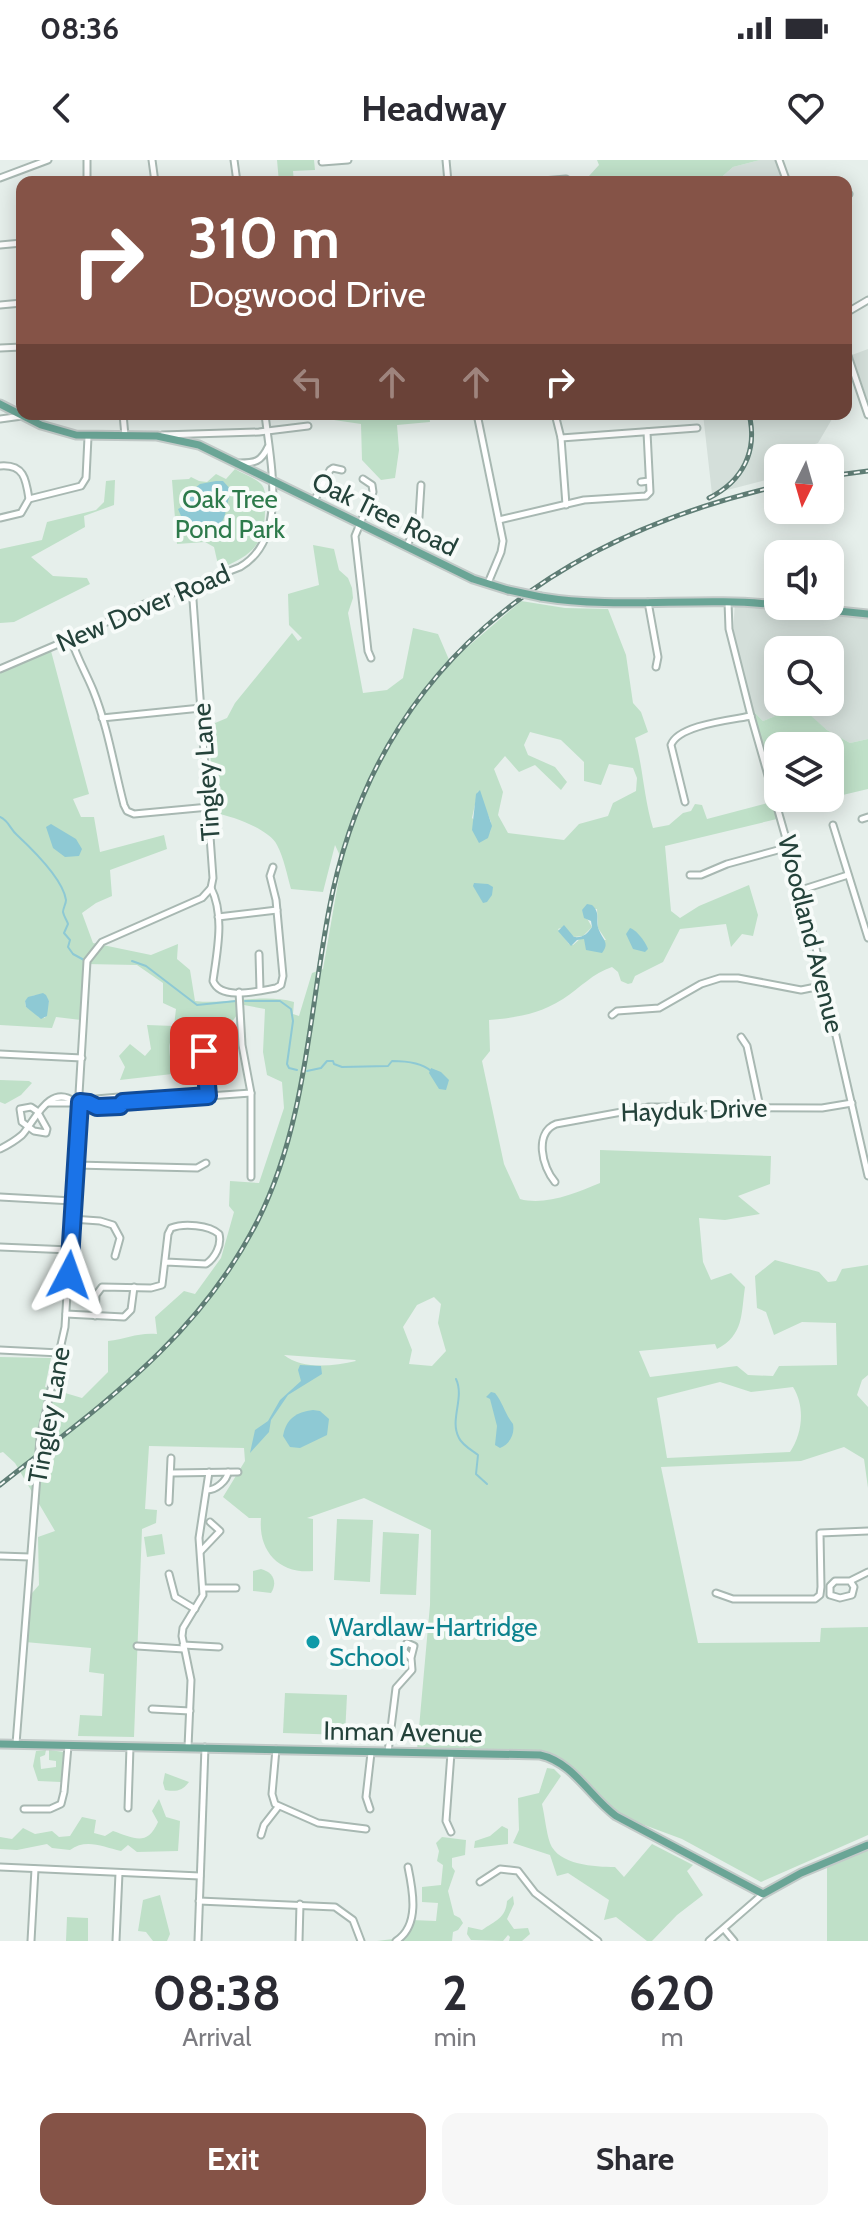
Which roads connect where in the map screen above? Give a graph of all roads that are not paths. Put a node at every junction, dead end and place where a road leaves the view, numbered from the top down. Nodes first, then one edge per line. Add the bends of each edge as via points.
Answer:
1 (48, 160) edge
2 (348, 160) edge
3 (322, 162) dead end
4 (0, 178) edge
5 (852, 368) edge
6 (868, 415) edge
7 (32, 420) edge
8 (124, 420) edge
9 (266, 420) edge
10 (478, 420) edge
11 (556, 420) edge
12 (308, 426) dead end
13 (697, 428) dead end
14 (267, 431) junction
15 (647, 432) junction
16 (157, 436) junction
17 (88, 437) junction
18 (126, 437) junction
19 (561, 438) junction
20 (268, 446) junction
21 (239, 463) junction
22 (0, 466) edge
23 (342, 470) dead end
24 (363, 479) dead end
25 (272, 481) junction
26 (649, 481) junction
27 (641, 482) dead end
28 (421, 485) dead end
29 (29, 499) junction
30 (313, 502) junction
31 (566, 505) junction
32 (0, 518) edge
33 (499, 520) junction
34 (359, 525) junction
35 (406, 547) junction
36 (487, 584) junction
37 (192, 586) junction
38 (728, 600) junction
39 (648, 602) junction
40 (764, 604) edge
41 (844, 612) edge
42 (868, 614) edge
43 (71, 639) junction
44 (371, 658) dead end
45 (656, 667) dead end
46 (0, 669) edge
47 (201, 708) junction
48 (751, 716) junction
49 (102, 718) junction
50 (685, 802) dead end
51 (209, 807) junction
52 (833, 825) dead end
53 (789, 847) junction
54 (273, 867) dead end
55 (690, 875) dead end
56 (848, 875) junction
57 (211, 888) junction
58 (801, 890) junction
59 (277, 910) junction
60 (218, 917) junction
61 (868, 936) edge
62 (259, 954) dead end
63 (826, 985) junction
64 (260, 990) junction
65 (239, 992) junction
66 (612, 1015) dead end
67 (741, 1037) dead end
68 (200, 1047) dead end
69 (0, 1054) edge
70 (82, 1058) junction
71 (251, 1093) junction
72 (208, 1096) junction
73 (77, 1102) junction
74 (852, 1103) junction
75 (760, 1107) junction
76 (37, 1111) junction
77 (27, 1128) junction
78 (0, 1149) edge
79 (206, 1163) dead end
80 (76, 1165) junction
81 (868, 1176) edge
82 (251, 1177) dead end
83 (555, 1182) dead end
84 (0, 1197) edge
85 (73, 1201) junction
86 (72, 1219) junction
87 (0, 1247) edge
88 (70, 1250) junction
89 (115, 1256) dead end
90 (166, 1262) junction
91 (134, 1287) junction
92 (66, 1314) junction
93 (95, 1316) junction
94 (0, 1350) edge
95 (60, 1353) junction
96 (171, 1458) dead end
97 (209, 1472) junction
98 (228, 1472) junction
99 (238, 1472) dead end
100 (172, 1473) junction
101 (207, 1490) junction
102 (169, 1502) dead end
103 (210, 1522) dead end
104 (868, 1531) edge
105 (200, 1552) junction
106 (0, 1556) edge
107 (30, 1557) junction
108 (868, 1572) edge
109 (169, 1574) dead end
110 (850, 1581) junction
111 (203, 1588) junction
112 (236, 1588) dead end
113 (716, 1593) dead end
114 (195, 1609) junction
115 (137, 1646) dead end
116 (184, 1647) junction
117 (219, 1647) dead end
118 (411, 1658) dead end
119 (152, 1709) dead end
120 (190, 1711) junction
121 (0, 1744) edge
122 (16, 1744) junction
123 (68, 1745) junction
124 (130, 1746) junction
125 (188, 1747) junction
126 (205, 1747) junction
127 (276, 1748) junction
128 (371, 1753) junction
129 (388, 1753) junction
130 (451, 1753) junction
131 (278, 1807) junction
132 (128, 1808) dead end
133 (24, 1809) dead end
134 (370, 1809) dead end
135 (366, 1829) dead end
136 (451, 1832) dead end
137 (261, 1835) dead end
138 (868, 1845) edge
139 (0, 1867) edge
140 (408, 1867) dead end
141 (35, 1869) junction
142 (119, 1873) junction
143 (200, 1876) junction
144 (480, 1882) dead end
145 (763, 1894) junction
146 (199, 1901) junction
147 (300, 1904) junction
148 (724, 1929) junction
149 (31, 1941) edge
150 (116, 1941) edge
151 (198, 1941) edge
152 (299, 1941) edge
153 (361, 1941) edge
154 (396, 1941) edge
155 (598, 1941) edge
156 (709, 1941) edge
157 (734, 1941) edge

1 - 4 street
2 - 3 street
5 - 6 street
7 - 17 main road, Oak Tree Road
8 - 18 street
9 - 14 street, New Dover Road
10 - 33 street
11 - 19 street
12 - 14 street
13 - 15 street
14 - 16 street
14 - 20 street, New Dover Road
15 - 19 street
15 - 26 street
16 - 18 main road, Oak Tree Road
16 - 21 main road, Oak Tree Road via 199,445
17 - 18 main road, Oak Tree Road
17 - 29 street via 81,486
19 - 31 street
20 - 21 street via 262,459
20 - 25 street, New Dover Road
21 - 25 main road, Oak Tree Road
22 - 29 street via 22,471
23 - 30 street via 330,470
24 - 34 street via 373,492
25 - 30 main road, Oak Tree Road
25 - 37 street, New Dover Road via 271,525 261,549 240,567
26 - 27 street
26 - 31 street via 645,497
28 - 35 street via 419,517
29 - 32 street via 21,513
30 - 34 main road, Oak Tree Road
31 - 33 street
33 - 36 street via 503,548
34 - 35 main road, Oak Tree Road
34 - 44 street via 355,548
35 - 36 main road, Oak Tree Road
36 - 39 main road, Oak Tree Road, bridge via 541,597
37 - 43 street, New Dover Road
37 - 47 street, Tingley Lane
38 - 39 main road, Oak Tree Road
38 - 40 main road, Oak Tree Road
38 - 48 street, Woodland Avenue via 729,629
39 - 45 street
41 - 42 main road
43 - 46 street, New Dover Road
43 - 49 street
47 - 49 street
47 - 51 street, Tingley Lane
48 - 50 street via 674,738 671,745
48 - 53 street, Woodland Avenue
49 - 51 street via 127,811
51 - 57 street, Tingley Lane
52 - 56 street
53 - 55 street
53 - 58 street, Woodland Avenue
54 - 59 street
56 - 58 street
56 - 61 street
57 - 60 street
57 - 70 street, Tingley Lane via 198,900 102,942 90,954
58 - 63 street, Woodland Avenue
59 - 60 street
59 - 64 street via 283,979 276,988
60 - 65 street via 214,984 222,992
62 - 64 street
63 - 66 street via 801,990 720,978 659,1008
63 - 74 street, Woodland Avenue
64 - 65 street
65 - 71 street
67 - 75 street
68 - 72 street
69 - 70 street
70 - 73 street, Tingley Lane
71 - 72 street
71 - 82 street
72 - 73 street via 120,1106
73 - 76 street via 48,1103
73 - 80 street, Tingley Lane
74 - 75 street, Hayduk Drive
74 - 81 street, Woodland Avenue
75 - 83 street, Hayduk Drive via 641,1108 551,1126 542,1140
76 - 77 street
76 - 77 street via 20,1109
76 - 77 street via 47,1132
77 - 78 street
79 - 80 street via 197,1168
80 - 85 street, Tingley Lane
84 - 85 street
85 - 86 street, Tingley Lane
86 - 88 street, Tingley Lane
86 - 89 street via 113,1225 120,1238
87 - 88 street
88 - 92 street, Tingley Lane
90 - 90 street via 206,1264 219,1246 219,1234 171,1228
90 - 91 street via 160,1286
91 - 93 street via 102,1287
91 - 93 street via 128,1316
92 - 93 street
92 - 95 street, Tingley Lane
94 - 95 street
95 - 107 street, Tingley Lane via 40,1438
96 - 100 street
97 - 98 street
97 - 100 street
97 - 101 street
98 - 99 street
98 - 101 street via 225,1481
100 - 102 street
101 - 105 street
103 - 105 street via 220,1531
104 - 113 street via 820,1533 821,1587 815,1599 733,1599
105 - 111 street
106 - 107 street
107 - 122 street, Tingley Lane
108 - 110 street
109 - 114 street via 175,1597
110 - 110 street via 852,1595 830,1595 835,1581
111 - 112 street
111 - 114 street
114 - 116 street via 183,1628
115 - 116 street
116 - 117 street
116 - 120 street
118 - 129 street via 412,1670 396,1688
119 - 120 street
120 - 125 street
121 - 122 main road, Inman Avenue
122 - 123 main road, Inman Avenue
123 - 124 main road, Inman Avenue
123 - 133 street via 61,1804
124 - 125 main road, Inman Avenue
124 - 132 street
125 - 126 main road, Inman Avenue
126 - 127 main road, Inman Avenue
126 - 143 street
127 - 128 main road, Inman Avenue
127 - 131 street via 272,1794
128 - 129 main road, Inman Avenue
128 - 134 street via 366,1797
129 - 130 main road, Inman Avenue
130 - 136 street via 446,1821
130 - 145 main road, Inman Avenue via 527,1754 558,1761 616,1816
131 - 135 street via 318,1823
131 - 137 street
138 - 145 main road
139 - 141 street
140 - 154 street via 412,1922
141 - 142 street
141 - 149 street
142 - 143 street
142 - 150 street
143 - 146 street
144 - 155 street via 500,1869 518,1871 535,1893
145 - 148 street
146 - 147 street
146 - 151 street
147 - 152 street
147 - 153 street via 345,1912
148 - 156 street
148 - 157 street

